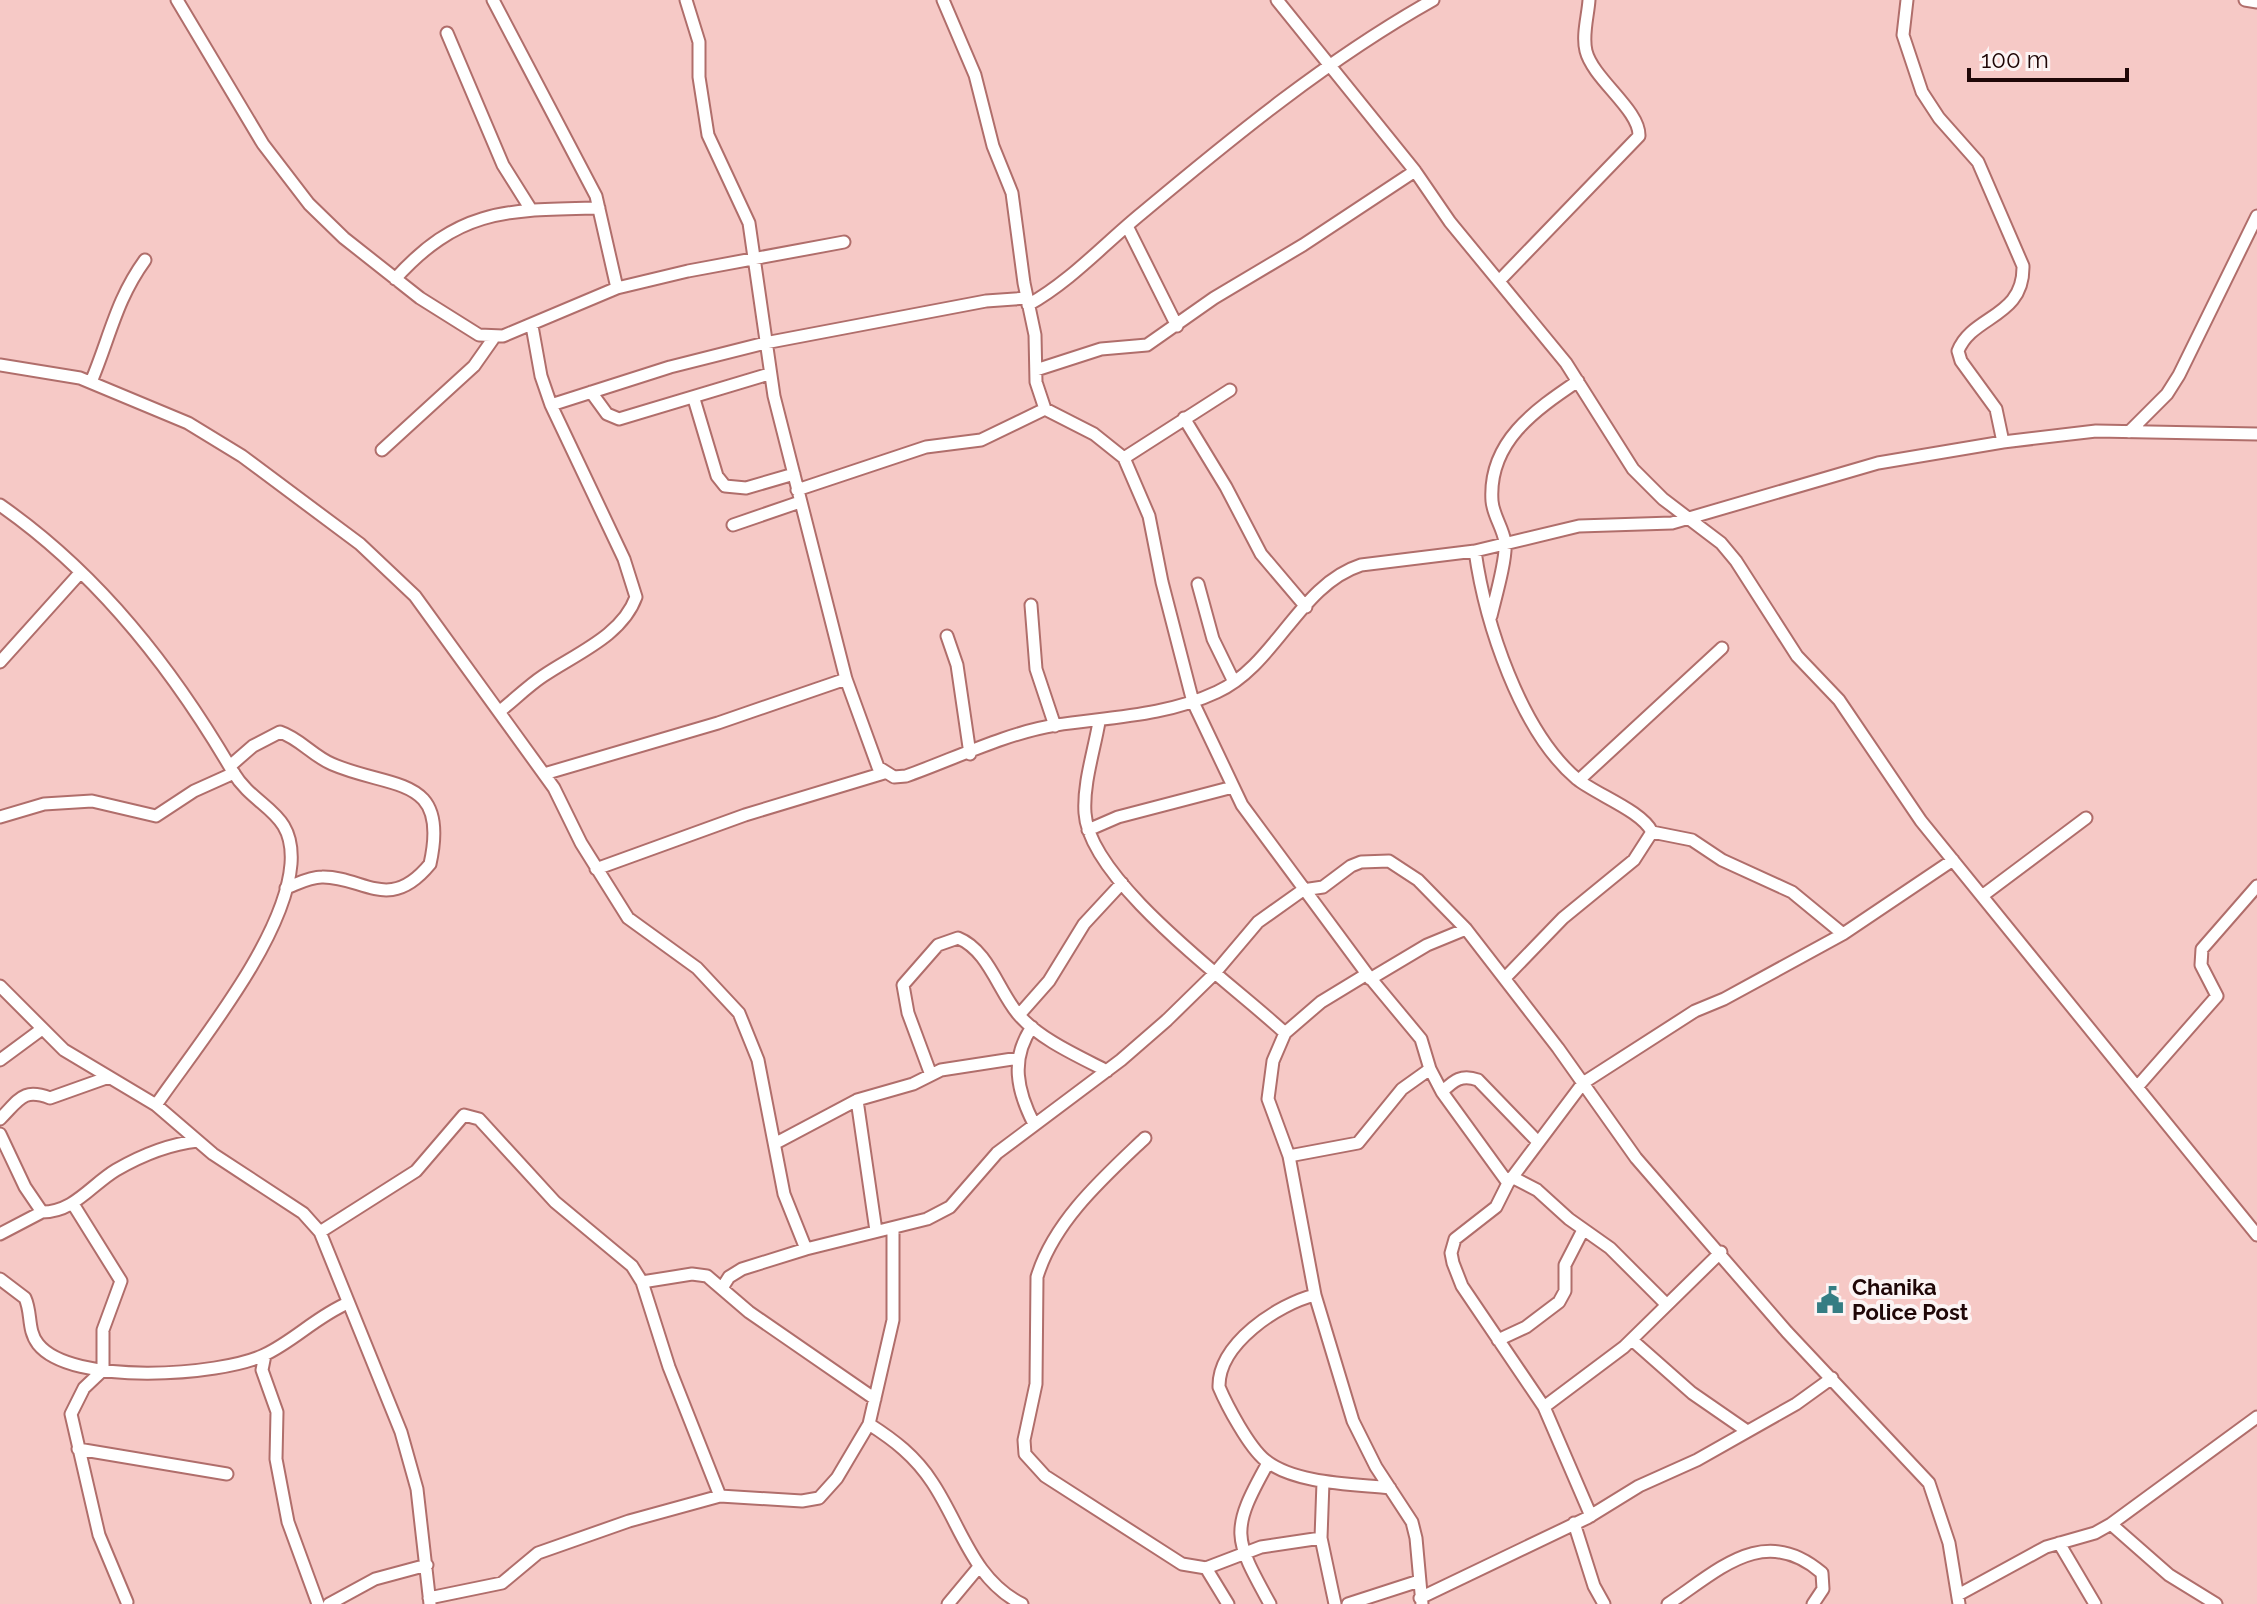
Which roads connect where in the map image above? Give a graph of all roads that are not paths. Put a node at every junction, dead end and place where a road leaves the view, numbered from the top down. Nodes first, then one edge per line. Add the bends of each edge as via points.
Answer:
1 (177, 0) edge
2 (493, 0) edge
3 (686, 0) edge
4 (943, 0) edge
5 (1277, 0) edge
6 (1433, 0) edge
7 (1589, 0) edge
8 (1907, 0) edge
9 (2245, 0) edge
10 (2257, 2) edge
11 (447, 33) dead end
12 (1329, 65) junction
13 (1415, 171) junction
14 (530, 208) junction
15 (599, 208) junction
16 (2257, 216) edge
17 (1127, 226) junction
18 (844, 242) dead end
19 (756, 259) junction
20 (145, 260) dead end
21 (395, 279) junction
22 (1499, 281) junction
23 (617, 288) junction
24 (1028, 302) junction
25 (532, 326) junction
26 (1177, 326) junction
27 (493, 339) junction
28 (765, 343) junction
29 (0, 365) edge
30 (1036, 370) junction
31 (769, 374) junction
32 (1578, 381) junction
33 (91, 382) junction
34 (1230, 390) dead end
35 (591, 392) junction
36 (694, 399) junction
37 (551, 405) junction
38 (1045, 409) junction
39 (1184, 418) junction
40 (2129, 432) junction
41 (2257, 434) edge
42 (2003, 442) junction
43 (382, 450) dead end
44 (1124, 458) junction
45 (794, 474) junction
46 (798, 496) junction
47 (0, 505) edge
48 (1692, 519) junction
49 (733, 525) dead end
50 (1506, 544) junction
51 (1475, 551) junction
52 (80, 573) junction
53 (1198, 584) dead end
54 (1031, 605) dead end
55 (1306, 607) junction
56 (1490, 620) junction
57 (947, 636) dead end
58 (1722, 648) dead end
59 (0, 662) edge
60 (846, 679) junction
61 (1234, 682) junction
62 (1193, 702) junction
63 (500, 711) junction
64 (1099, 722) junction
65 (1055, 726) junction
66 (970, 754) junction
67 (232, 769) junction
68 (884, 773) junction
69 (544, 774) junction
70 (1579, 780) junction
71 (1233, 787) junction
72 (0, 817) edge
73 (2086, 818) dead end
74 (1088, 830) junction
75 (1652, 832) junction
76 (1953, 860) junction
77 (596, 869) junction
78 (1122, 883) junction
79 (2257, 886) edge
80 (286, 888) junction
81 (1303, 890) junction
82 (1982, 896) junction
83 (1466, 929) junction
84 (1843, 934) junction
85 (1214, 974) junction
86 (1368, 977) junction
87 (1505, 978) junction
88 (0, 986) edge
89 (1019, 1015) junction
90 (1032, 1027) junction
91 (42, 1029) junction
92 (1285, 1033) junction
93 (1019, 1058) junction
94 (0, 1060) edge
95 (1430, 1069) junction
96 (1107, 1071) junction
97 (931, 1075) junction
98 (109, 1077) junction
99 (1583, 1083) junction
100 (2138, 1086) junction
101 (1442, 1092) junction
102 (857, 1100) junction
103 (156, 1105) junction
104 (0, 1119) edge
105 (1034, 1124) junction
106 (0, 1134) edge
107 (1145, 1138) dead end
108 (198, 1141) junction
109 (1538, 1142) junction
110 (776, 1143) junction
111 (1289, 1156) junction
112 (1510, 1180) junction
113 (73, 1204) junction
114 (42, 1212) junction
115 (893, 1229) junction
116 (1583, 1230) junction
117 (876, 1231) junction
118 (320, 1232) junction
119 (0, 1234) edge
120 (2257, 1235) edge
121 (806, 1249) junction
122 (1721, 1252) junction
123 (0, 1279) edge
124 (642, 1282) junction
125 (722, 1288) junction
126 (1315, 1295) junction
127 (348, 1303) junction
128 (1665, 1303) junction
129 (1498, 1340) junction
130 (1632, 1340) junction
131 (265, 1355) junction
132 (103, 1370) junction
133 (1832, 1378) junction
134 (875, 1399) junction
135 (1544, 1407) junction
136 (2257, 1417) edge
137 (869, 1424) junction
138 (1747, 1431) junction
139 (78, 1449) junction
140 (1268, 1463) junction
141 (227, 1474) dead end
142 (1323, 1482) junction
143 (1390, 1488) junction
144 (720, 1496) junction
145 (1591, 1516) junction
146 (1574, 1523) junction
147 (2111, 1524) junction
148 (1321, 1538) junction
149 (2059, 1543) junction
150 (1243, 1555) junction
151 (427, 1565) junction
152 (978, 1568) junction
153 (1206, 1568) junction
154 (1419, 1581) junction
155 (2087, 1590) junction
156 (1959, 1599) edge
157 (430, 1601) edge
158 (1421, 1601) edge
159 (127, 1602) dead end
160 (318, 1604) edge
161 (329, 1604) edge
162 (948, 1604) edge
163 (1022, 1604) edge
164 (1228, 1604) edge
165 (1270, 1604) edge
166 (1335, 1604) edge
167 (1348, 1604) edge
168 (1604, 1604) edge
169 (1668, 1604) edge
170 (1813, 1604) edge
171 (2088, 1604) edge
172 (2095, 1604) edge
173 (2216, 1604) edge

1 - 21 street via 284,174 335,230
2 - 15 street
3 - 19 street via 699,42 708,135 749,223
4 - 24 street via 975,75 993,146 1012,193
5 - 12 street
6 - 12 street
7 - 22 street via 1586,50 1636,123 1639,136
8 - 42 street via 1903,35 1922,92 1978,162 2023,266 2023,281 2008,306 1965,338 1958,351 1996,409
9 - 10 street
11 - 14 street via 503,165
12 - 13 street
12 - 17 street
13 - 22 street
13 - 26 street
14 - 15 street
14 - 21 street via 445,234
15 - 23 street
16 - 40 street via 2179,375
17 - 24 street via 1063,282
17 - 26 street
18 - 19 street
19 - 23 street
19 - 28 street
20 - 33 street via 116,307
21 - 27 street via 463,328
22 - 32 street
23 - 25 street
24 - 28 street via 986,301
24 - 30 street
25 - 27 street
25 - 37 street
26 - 30 street via 1147,345 1101,349
27 - 43 street via 474,366
28 - 31 street
28 - 35 street
29 - 33 street
30 - 38 street
31 - 36 street
31 - 45 street
32 - 48 street via 1633,469
32 - 50 street via 1512,433 1502,449 1492,503
33 - 63 street via 188,423 242,456 360,544 415,596
34 - 39 street
35 - 36 street via 607,414 619,419
35 - 37 street
36 - 45 street via 717,476 725,486 746,488
37 - 63 street via 624,559 636,597 627,614 586,651 541,677
38 - 44 street via 1094,434
38 - 46 street via 981,440 926,447
39 - 44 street
39 - 55 street via 1261,554
40 - 41 street
40 - 42 street
42 - 48 street via 1878,463
44 - 62 street via 1147,507
45 - 46 street
46 - 49 street
46 - 60 street
47 - 52 street
48 - 50 street via 1579,526
48 - 76 street via 1736,561 1797,656 1839,700
50 - 51 street
50 - 56 street
51 - 55 street via 1348,569
51 - 56 street
52 - 59 street
52 - 67 street via 168,669
53 - 61 street via 1213,639
54 - 65 street via 1036,669
55 - 61 street
56 - 70 street via 1540,732
57 - 66 street via 957,665
58 - 70 street
60 - 68 street via 874,759
60 - 69 street
61 - 62 street
62 - 64 street
62 - 71 street
63 - 69 street
64 - 65 street
64 - 74 street via 1085,801
65 - 66 street
66 - 68 street via 906,776
67 - 72 street via 156,816 92,801 44,804
67 - 80 street via 289,831
67 - 80 street via 253,746 280,732 336,766 413,790 432,812 435,844 430,864 403,884 381,891 320,877
68 - 77 street via 745,815
69 - 77 street
70 - 75 street via 1638,816
71 - 74 street
71 - 81 street
73 - 82 street
74 - 78 street
75 - 84 street via 1692,840 1792,892
75 - 87 street via 1634,860 1563,918
76 - 82 street
76 - 84 street
77 - 110 street via 628,918 697,968 739,1013 758,1060
78 - 85 street
78 - 89 street via 1092,913 1049,981
79 - 100 street via 2202,949 2201,965 2217,996
80 - 103 street via 249,971
81 - 83 street via 1323,887 1361,862 1389,861 1418,880
81 - 85 street via 1258,922
81 - 86 street
82 - 100 street
83 - 86 street
83 - 87 street
84 - 99 street via 1695,1011
85 - 92 street
85 - 96 street
86 - 92 street via 1321,1002
86 - 95 street via 1424,1042
87 - 99 street
88 - 91 street
89 - 90 street
89 - 97 street via 975,947 958,938 938,945 903,985
90 - 93 street
90 - 96 street
91 - 94 street
91 - 98 street via 64,1050
92 - 111 street via 1273,1061 1268,1099
93 - 97 street
93 - 105 street via 1018,1086
95 - 101 street
95 - 111 street via 1402,1089 1358,1143
96 - 105 street
97 - 102 street
98 - 103 street
98 - 104 street via 50,1098 30,1093
99 - 109 street
99 - 122 street via 1636,1158
100 - 120 street
101 - 109 street via 1460,1078 1478,1080
101 - 112 street
102 - 110 street
102 - 117 street
103 - 108 street
105 - 115 street via 997,1153 946,1211
106 - 114 street
107 - 153 street via 1062,1226 1041,1264 1036,1384 1025,1454 1045,1476 1163,1555
108 - 113 street via 169,1146 129,1163
108 - 118 street via 303,1213
109 - 112 street
110 - 121 street via 784,1194
111 - 126 street
112 - 116 street via 1537,1190
112 - 129 street via 1496,1207 1455,1239 1451,1253 1462,1286
113 - 114 street
113 - 132 street via 120,1276 103,1330
114 - 119 street
115 - 117 street
115 - 134 street via 895,1303
116 - 128 street via 1610,1248
116 - 129 street via 1565,1265 1565,1291 1559,1302
117 - 121 street
118 - 124 street via 409,1176 459,1118 470,1114 493,1130 555,1202 632,1266
118 - 127 street
121 - 125 street via 733,1273
122 - 128 street
122 - 133 street
123 - 132 street via 25,1298 31,1333 44,1350
124 - 125 street via 692,1274 707,1276
124 - 144 street
125 - 134 street
126 - 140 street via 1270,1314 1233,1349 1218,1375 1223,1396
126 - 143 street via 1353,1421
127 - 131 street
127 - 151 street via 401,1432 417,1489
128 - 130 street
129 - 135 street
130 - 135 street
130 - 138 street via 1692,1393
131 - 132 street via 184,1372
131 - 160 street via 262,1370 277,1412 276,1459 288,1522
132 - 139 street via 75,1401 71,1423
133 - 138 street
133 - 156 street via 1929,1483 1949,1543
134 - 137 street
135 - 145 street
136 - 147 street
137 - 144 street via 819,1498
137 - 152 street via 902,1445 930,1479
138 - 145 street
139 - 141 street
139 - 159 street via 99,1535
140 - 142 street
140 - 150 street via 1241,1517
142 - 143 street
142 - 148 street
143 - 154 street via 1412,1522
144 - 157 street via 538,1553 502,1583
145 - 146 street
146 - 158 street
146 - 168 street
147 - 149 street
147 - 173 street via 2169,1575
148 - 150 street via 1285,1541
148 - 166 street
149 - 155 street
149 - 156 street via 2011,1563
150 - 153 street
150 - 165 street
151 - 157 street
151 - 161 street via 375,1579
152 - 162 street
152 - 163 street
153 - 164 street
154 - 158 street
154 - 167 street
155 - 171 street
155 - 172 street
169 - 170 street via 1727,1565 1769,1548 1822,1573 1823,1589

